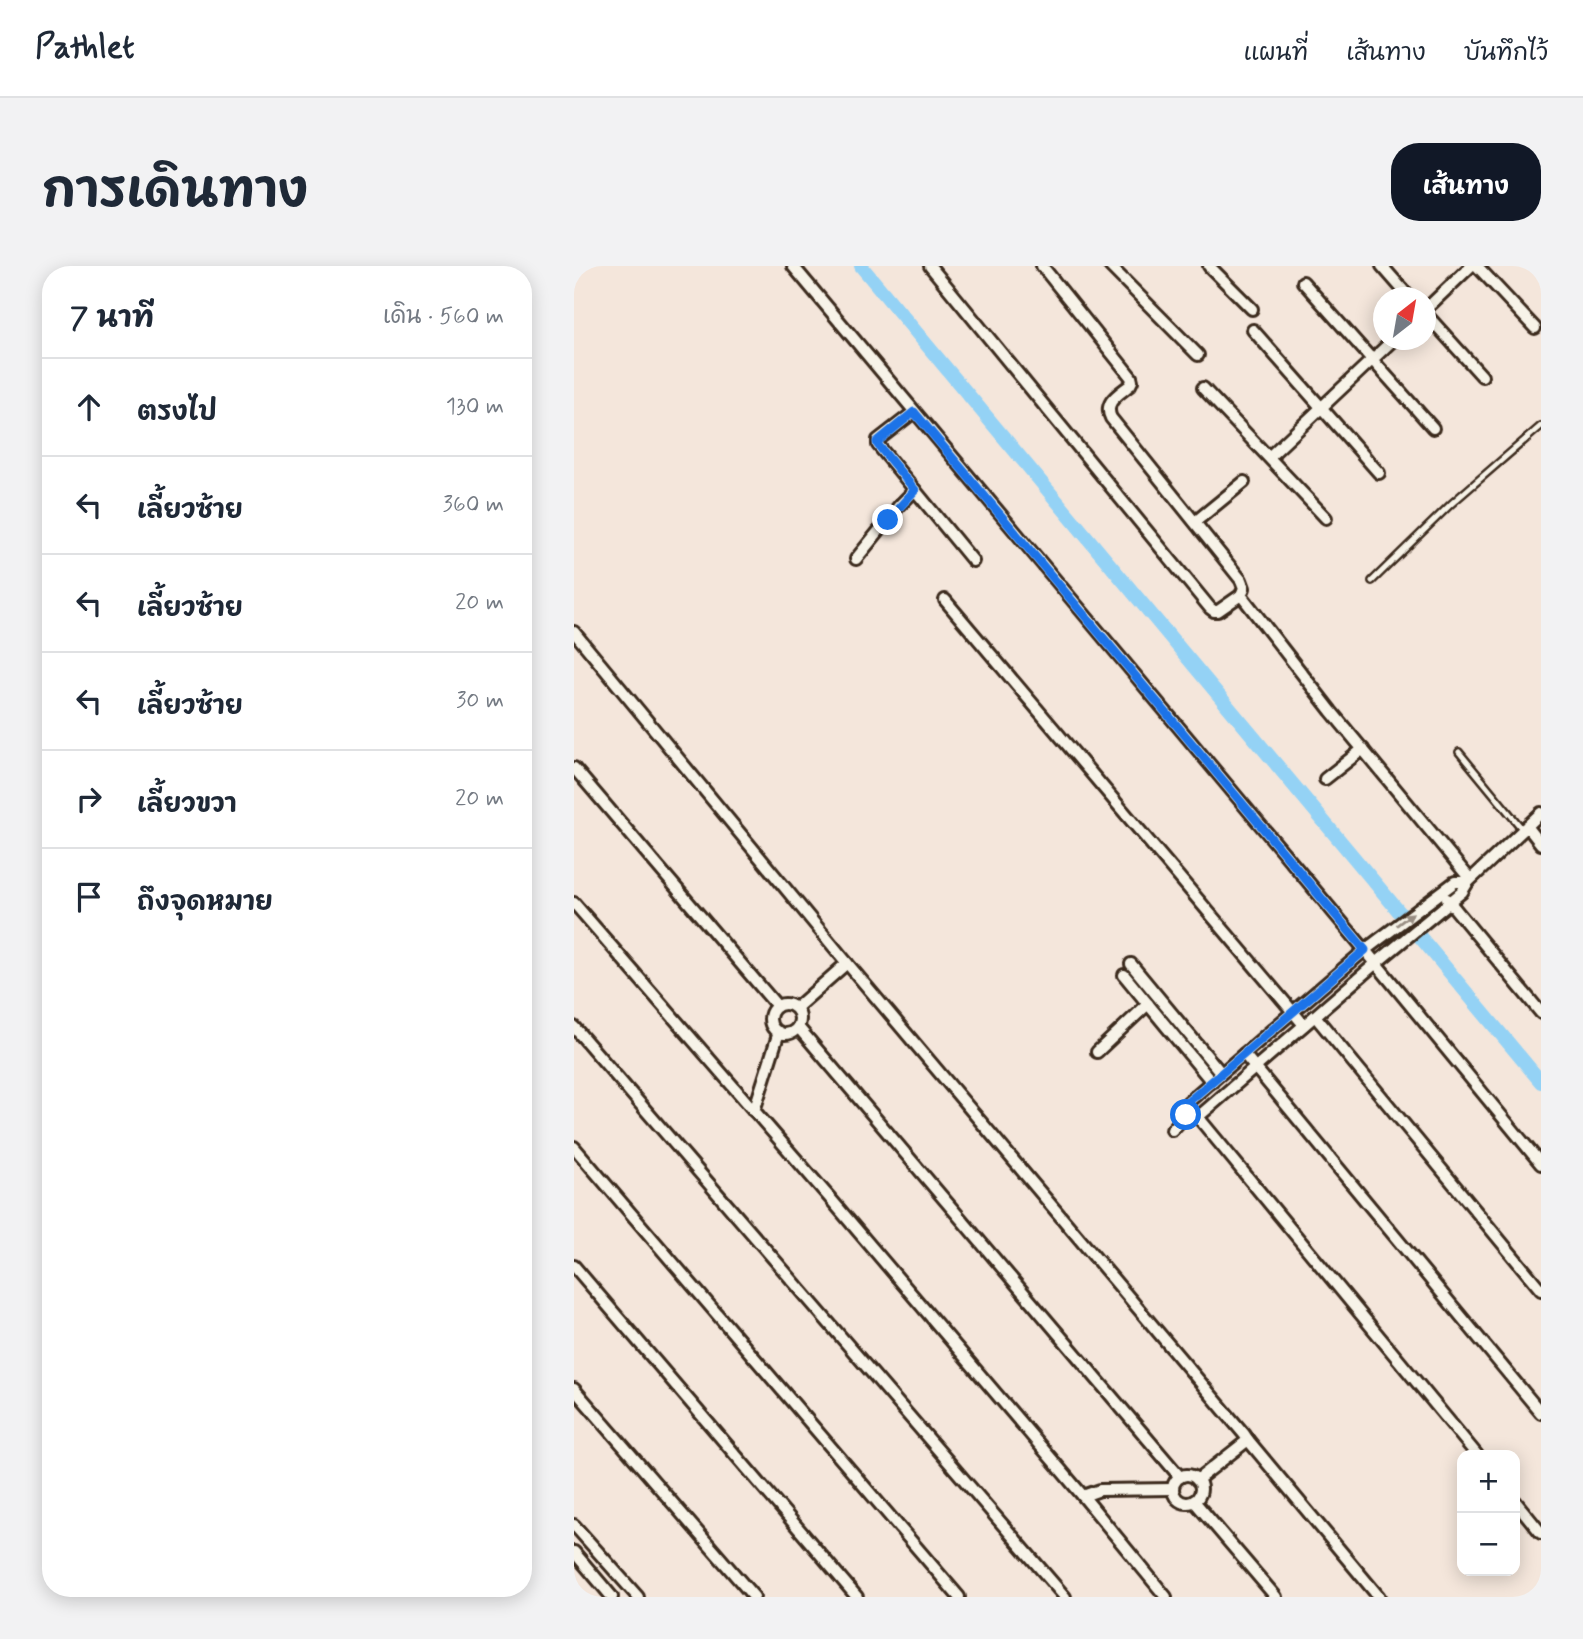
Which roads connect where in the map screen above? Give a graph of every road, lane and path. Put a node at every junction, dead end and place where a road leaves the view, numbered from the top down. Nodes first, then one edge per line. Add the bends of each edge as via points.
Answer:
1 (793, 266) edge
2 (930, 266) edge
3 (1042, 266) edge
4 (1110, 266) edge
5 (1209, 266) edge
6 (1382, 266) edge
7 (1471, 266) edge
8 (1477, 266) edge
9 (1303, 282) dead end
10 (1400, 287) edge
11 (1436, 302) edge
12 (1252, 309) dead end
13 (1436, 323) edge
14 (1535, 328) dead end
15 (1253, 330) dead end
16 (1382, 350) edge
17 (1198, 355) dead end
18 (1372, 359) junction
19 (1482, 376) dead end
20 (1203, 388) dead end
21 (1322, 407) junction
22 (914, 412) junction
23 (1541, 426) edge
24 (1433, 428) dead end
25 (1269, 457) junction
26 (1379, 473) dead end
27 (1244, 482) dead end
28 (915, 490) junction
29 (1326, 518) dead end
30 (1195, 522) junction
31 (856, 559) dead end
32 (972, 561) dead end
33 (1373, 581) dead end
34 (1241, 595) junction
35 (945, 600) dead end
36 (574, 632) edge
37 (1363, 749) junction
38 (1459, 752) dead end
39 (574, 768) edge
40 (1325, 779) dead end
41 (1541, 813) edge
42 (1525, 828) junction
43 (1541, 844) edge
44 (1469, 881) junction
45 (1442, 892) junction
46 (1450, 902) junction
47 (574, 903) edge
48 (1365, 950) junction
49 (848, 963) junction
50 (1130, 964) dead end
51 (1375, 964) junction
52 (1124, 975) dead end
53 (1147, 1004) junction
54 (777, 1006) junction
55 (796, 1008) junction
56 (1293, 1012) junction
57 (1541, 1013) edge
58 (1315, 1016) junction
59 (1304, 1025) junction
60 (797, 1027) junction
61 (779, 1032) junction
62 (576, 1033) edge
63 (1097, 1052) dead end
64 (1244, 1054) junction
65 (1255, 1068) junction
66 (1221, 1073) junction
67 (1212, 1082) junction
68 (754, 1111) junction
69 (1192, 1116) junction
70 (1172, 1130) dead end
71 (574, 1147) edge
72 (1541, 1164) edge
73 (574, 1266) edge
74 (1541, 1290) edge
75 (574, 1389) edge
76 (1541, 1413) edge
77 (1248, 1440) junction
78 (1473, 1450) edge
79 (1180, 1477) junction
80 (1198, 1480) junction
81 (1173, 1489) junction
82 (1083, 1496) junction
83 (1194, 1501) junction
84 (1520, 1507) edge
85 (574, 1525) edge
86 (1541, 1533) edge
87 (596, 1550) junction
88 (574, 1552) edge
89 (582, 1562) junction
90 (1062, 1596) edge
91 (612, 1597) edge
92 (638, 1597) edge
93 (754, 1597) edge
94 (857, 1597) edge
95 (959, 1597) edge
96 (1166, 1597) edge
97 (1276, 1597) edge
98 (1379, 1597) edge

1 - 22 street
2 - 34 street via 1210,608 1218,611
3 - 30 street via 1131,377 1130,385 1110,403 1108,412
4 - 17 street
5 - 12 street
6 - 10 street
7 - 11 street
8 - 14 street
9 - 18 street
13 - 19 street
15 - 21 street
16 - 18 street
18 - 21 street
18 - 24 street
20 - 25 street
21 - 25 street
21 - 26 street
22 - 28 street via 877,442
22 - 48 street
23 - 33 lane via 1451,504
25 - 29 street
27 - 30 street
28 - 31 street
28 - 32 street
30 - 34 street via 1241,580
34 - 37 street
35 - 56 street
36 - 49 street
37 - 40 street
37 - 44 street
38 - 42 lane
39 - 54 street
41 - 42 street
42 - 43 street
42 - 44 street
44 - 45 street via 1455,882
44 - 46 street
45 - 46 street
48 -> 45 street
46 - 51 street
46 - 57 street
47 - 68 street
48 - 51 street
48 - 56 street
49 - 55 street
49 - 77 street
50 - 66 street
51 - 58 street
51 - 72 street
52 - 53 street
53 - 63 street
53 - 67 street
54 - 55 street
54 - 61 street via 770,1020
55 - 60 street via 800,1017
56 - 59 street
56 - 64 street
58 - 59 street
58 - 74 street
59 - 65 street
60 - 61 street via 789,1033
60 - 79 street
61 - 68 street
62 - 90 street
64 - 65 street
64 - 66 street
65 - 69 street
65 - 76 street
66 - 67 street
67 - 69 street via 1184,1108
68 - 82 street
69 - 70 street
69 - 78 street
71 - 95 street
73 - 94 street
75 - 93 street
77 - 80 street
77 - 98 street
79 - 80 street
79 - 81 street
80 - 83 street via 1200,1494
81 - 82 street via 1100,1490
81 - 83 street via 1180,1501
82 - 96 street
83 - 97 street
84 - 86 street
85 - 87 street
87 - 89 street
87 - 92 street
88 - 89 street
89 - 91 street

